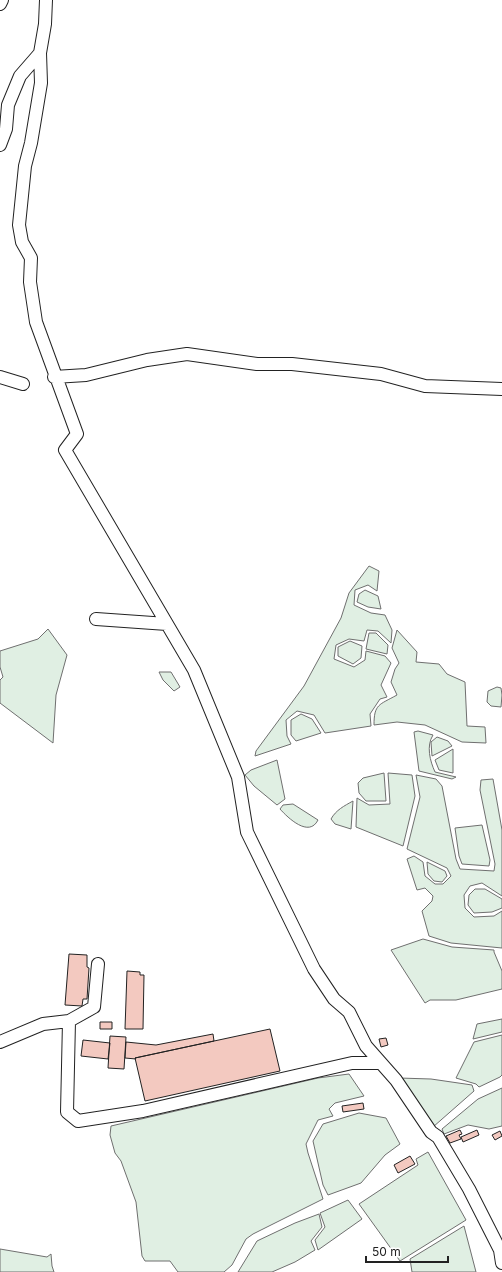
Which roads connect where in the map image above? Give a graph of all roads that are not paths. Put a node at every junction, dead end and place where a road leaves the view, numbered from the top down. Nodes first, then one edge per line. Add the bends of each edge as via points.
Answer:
1 (2, 0) edge
2 (46, 0) edge
3 (0, 4) edge
4 (40, 53) junction
5 (0, 145) edge
6 (0, 376) edge
7 (54, 377) junction
8 (24, 384) dead end
9 (502, 389) edge
10 (96, 619) dead end
11 (167, 624) junction
12 (98, 964) dead end
13 (69, 1021) junction
14 (0, 1042) edge
15 (381, 1063) junction
16 (502, 1264) edge

1 - 3 street
2 - 4 street
4 - 5 street via 20,76 8,105 6,129
4 - 7 street via 41,83 25,166 19,225 22,242 31,258 30,282 36,322
6 - 8 street
7 - 9 street via 86,375 147,360 187,354 257,364 292,364 381,374 425,386
7 - 11 street via 77,434 65,450
10 - 11 street
11 - 15 street via 194,670 238,777 248,832 314,969 334,999 349,1012 366,1046
12 - 13 street via 94,1006
13 - 14 street via 43,1024
13 - 15 street via 67,1112 78,1121 143,1111 352,1063
15 - 16 street via 396,1080 431,1132 438,1137 469,1189 500,1250

